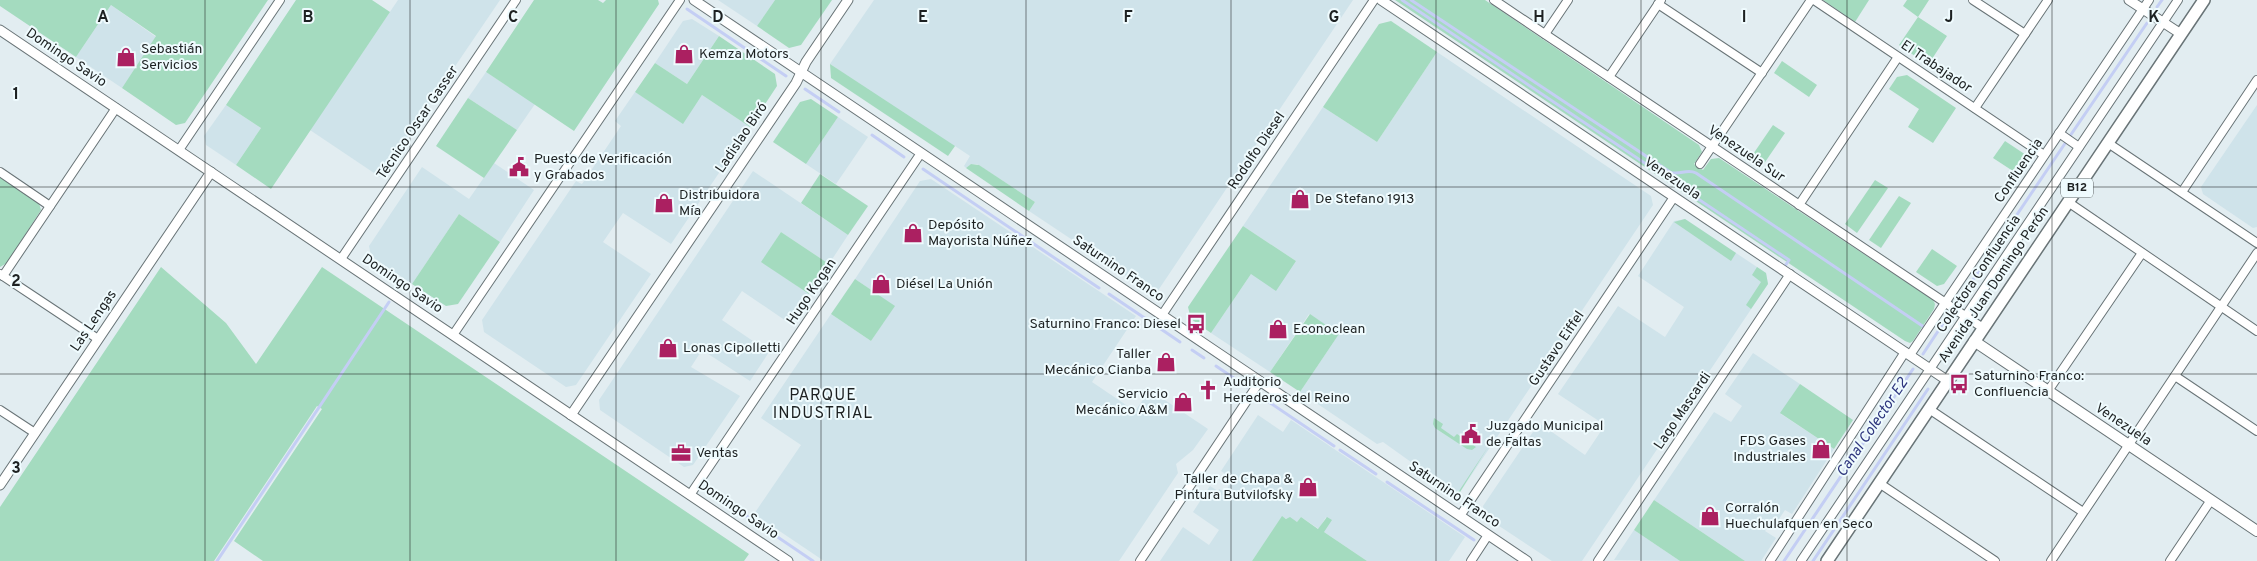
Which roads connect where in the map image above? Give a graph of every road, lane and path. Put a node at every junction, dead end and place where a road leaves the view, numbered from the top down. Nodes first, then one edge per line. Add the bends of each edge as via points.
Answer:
1 (280, 0) edge
2 (516, 0) edge
3 (680, 0) edge
4 (694, 0) edge
5 (848, 0) edge
6 (1374, 0) edge
7 (1381, 0) edge
8 (1494, 0) edge
9 (1568, 0) edge
10 (1812, 0) edge
11 (1973, 0) edge
12 (2048, 0) edge
13 (2129, 0) edge
14 (2149, 0) edge
15 (2178, 0) edge
16 (2204, 0) edge
17 (1660, 2) edge
18 (2142, 9) junction
19 (2163, 23) junction
20 (0, 30) edge
21 (1545, 34) junction
22 (2025, 34) junction
23 (2180, 34) junction
24 (1898, 57) junction
25 (801, 72) junction
26 (1762, 72) junction
27 (1609, 77) junction
28 (2257, 80) edge
29 (116, 108) junction
30 (1975, 108) junction
31 (2059, 133) junction
32 (2108, 143) junction
33 (1712, 146) junction
34 (2079, 147) junction
35 (179, 150) junction
36 (921, 153) junction
37 (2044, 155) junction
38 (1700, 164) dead end
39 (0, 172) edge
40 (211, 172) junction
41 (2182, 192) junction
42 (1674, 197) junction
43 (2068, 202) junction
44 (1799, 205) junction
45 (50, 206) junction
46 (2257, 243) edge
47 (2142, 253) junction
48 (2257, 253) edge
49 (341, 260) junction
50 (1790, 274) junction
51 (2, 275) edge
52 (1945, 302) junction
53 (2222, 307) junction
54 (1162, 315) junction
55 (1965, 316) junction
56 (1983, 328) junction
57 (2257, 331) edge
58 (453, 335) junction
59 (98, 339) junction
60 (1974, 341) junction
61 (1908, 353) junction
62 (1930, 369) junction
63 (2175, 376) junction
64 (1260, 381) junction
65 (1948, 381) junction
66 (2048, 391) junction
67 (1929, 409) junction
68 (0, 410) edge
69 (571, 415) junction
70 (2257, 430) edge
71 (35, 433) junction
72 (2129, 445) junction
73 (1879, 483) junction
74 (0, 485) edge
75 (690, 495) junction
76 (2211, 500) junction
77 (2084, 512) junction
78 (1460, 516) junction
79 (2257, 531) edge
80 (1488, 535) junction
81 (1832, 559) edge
82 (788, 561) edge
83 (1140, 561) edge
84 (1471, 561) edge
85 (1527, 561) edge
86 (1598, 561) edge
87 (1770, 561) edge
88 (1801, 561) edge
89 (1995, 561) edge
90 (2051, 561) edge
91 (2170, 561) edge

1 - 35 street
2 - 49 street, Técnico Oscar Gasser
3 - 58 street
4 - 25 street, Saturnino Franco
5 - 25 street, Ladislao Biró
6 - 54 street, Rodolfo Diesel
7 - 42 street, Venezuela
8 - 21 street, Venezuela Sur
9 - 21 street
10 - 24 street, El Trabajador
10 - 26 street
11 - 22 street
12 - 22 street
13 - 18 street
14 - 18 street, Confluencia
15 - 19 street, Colectora Confluencia
16 - 23 main road, Avenida Juan Domingo Perón / B12
17 - 26 street
17 - 27 street
18 - 19 street
18 - 31 street, Confluencia
19 - 23 street
19 - 34 street, Colectora Confluencia
20 - 29 street, Domingo Savio
21 - 27 street, Venezuela Sur
22 - 30 street
23 - 32 main road, Avenida Juan Domingo Perón / B12
24 - 30 street, El Trabajador
24 - 44 street
25 - 36 street, Saturnino Franco
25 - 69 street, Ladislao Biró
26 - 33 street
27 - 33 street, Venezuela Sur
28 - 41 street
29 - 35 street, Domingo Savio
29 - 45 street
30 - 37 street, El Trabajador
31 - 34 street
31 - 37 street, Confluencia
32 - 41 street
32 - 43 main road, Avenida Juan Domingo Perón / B12
33 - 38 street
33 - 44 street, Venezuela Sur
34 - 55 street, Colectora Confluencia
35 - 40 street, Domingo Savio
36 - 54 street, Saturnino Franco
36 - 75 street, Hugo Kogan
37 - 52 street, Confluencia
39 - 45 street
40 - 49 street, Domingo Savio
40 - 59 street, Las Lengas
41 - 46 street
42 - 50 street, Venezuela
42 - 78 street, Gustavo Eiffel
43 - 47 street
43 - 56 main road, Avenida Juan Domingo Perón / B12
44 - 52 street, Venezuela Sur
45 - 51 street
47 - 53 street
47 - 66 street
48 - 53 street
49 - 58 street, Domingo Savio
50 - 61 street, Venezuela
50 - 86 street, Lago Mascardi
51 - 59 street
52 - 55 street, Venezuela Sur
52 - 61 street, Confluencia
53 - 57 street
53 - 63 street
54 - 64 street, Saturnino Franco
55 - 56 street, Venezuela Sur
55 - 62 street, Colectora Confluencia
56 - 60 main road, Avenida Juan Domingo Perón / B12
58 - 69 street, Domingo Savio
59 - 71 street, Las Lengas
60 - 65 main road, Avenida Juan Domingo Perón / B12
60 - 66 main road, Venezuela
61 - 62 street, Venezuela
61 - 87 street, Confluencia
62 - 65 street, Venezuela
62 - 88 street, Colectora Confluencia
63 - 70 street
63 - 72 street
64 - 78 street, Saturnino Franco
64 - 83 street
65 - 67 main road, Avenida Juan Domingo Perón / B12
66 - 72 main road, Venezuela
67 - 73 main road, Avenida Juan Domingo Perón / B12
67 - 77 street
68 - 71 street
69 - 75 street, Domingo Savio
71 - 74 street, Las Lengas
72 - 76 main road, Venezuela
72 - 77 street
73 - 81 main road, Avenida Juan Domingo Perón / B12
73 - 89 street
75 - 82 street, Domingo Savio
76 - 79 main road, Venezuela
76 - 91 street
77 - 90 street
78 - 80 street, Saturnino Franco
80 - 84 street
80 - 85 street, Saturnino Franco

